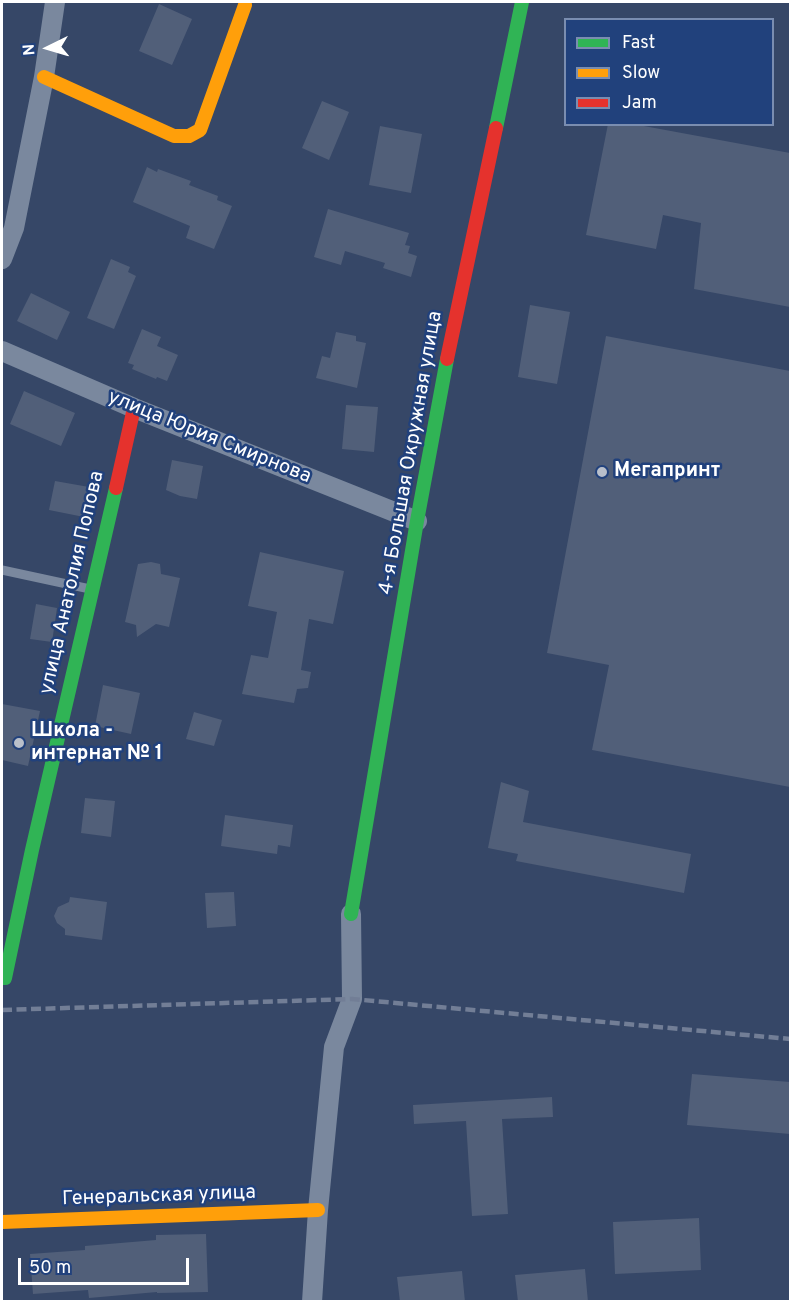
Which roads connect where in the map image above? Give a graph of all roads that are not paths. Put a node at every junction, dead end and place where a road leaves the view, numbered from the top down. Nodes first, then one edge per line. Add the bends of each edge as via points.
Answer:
1 (55, 2) edge
2 (522, 2) edge
3 (244, 5) dead end
4 (44, 77) junction
5 (2, 259) edge
6 (2, 351) edge
7 (134, 408) junction
8 (417, 521) junction
9 (2, 570) edge
10 (92, 589) junction
11 (351, 914) joint
12 (3, 978) edge
13 (318, 1210) junction
14 (2, 1222) edge
15 (312, 1302) edge

1 - 4 street
2 - 8 street, 4-я Большая Окружная улица
3 - 4 street via 200,130 189,136 174,136
4 - 5 street via 14,228
6 - 7 street, улица Юрия Смирнова
7 - 8 street, улица Юрия Смирнова
7 - 10 street, улица Анатолия Попова
8 - 11 street, 4-я Большая Окружная улица
9 - 10 lane
10 - 12 street, улица Анатолия Попова
11 - 13 street via 352,999 334,1047
13 - 14 street, Генеральская улица
13 - 15 street

